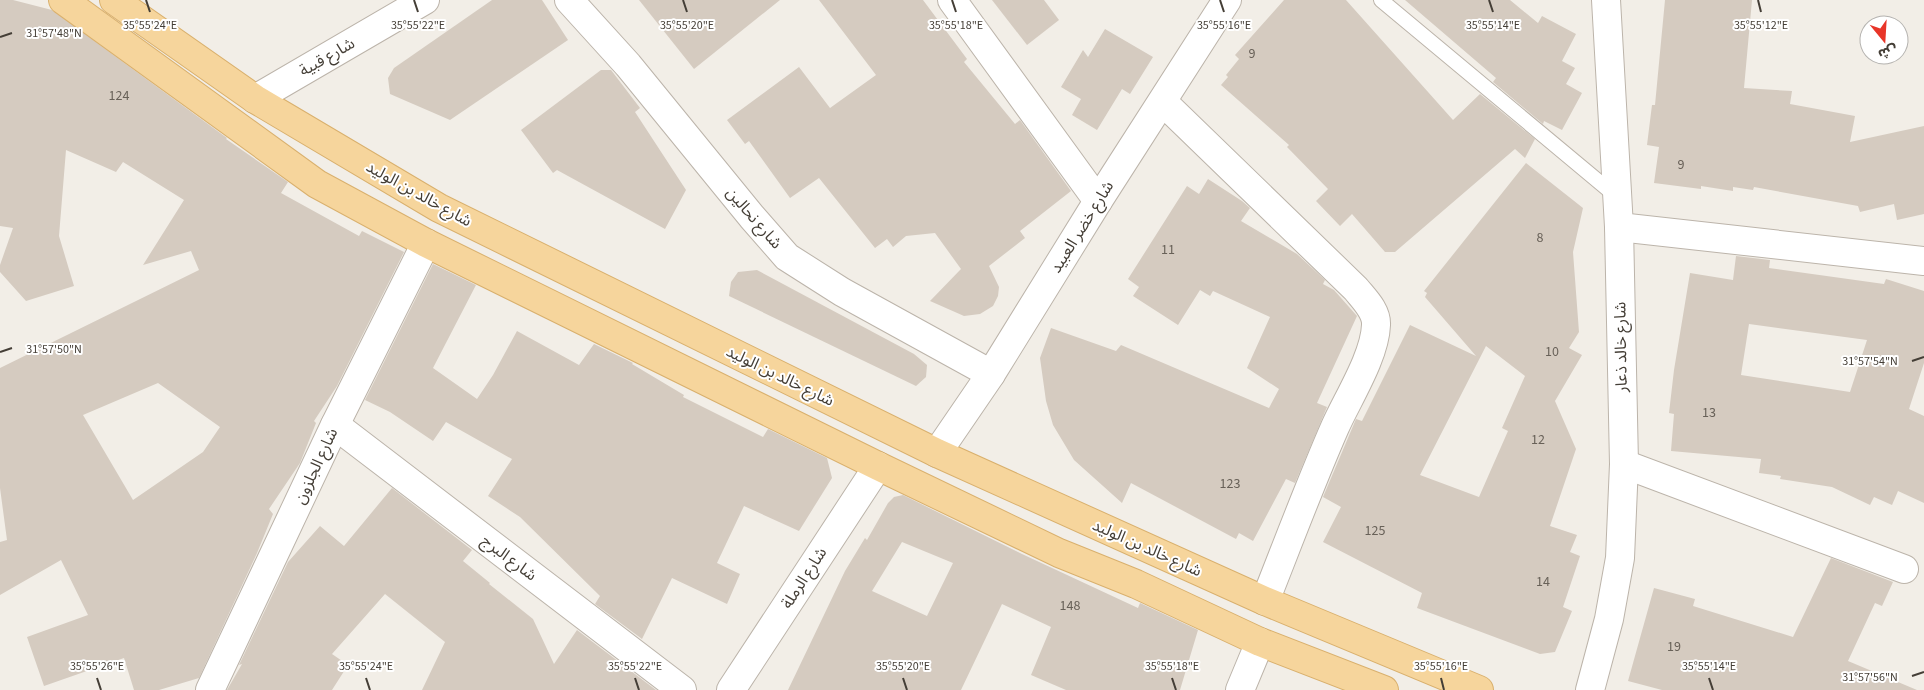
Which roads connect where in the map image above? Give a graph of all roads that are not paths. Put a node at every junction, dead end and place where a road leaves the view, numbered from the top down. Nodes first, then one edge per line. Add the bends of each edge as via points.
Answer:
1 (63, 0) edge
2 (114, 0) edge
3 (426, 0) edge
4 (569, 0) edge
5 (952, 0) edge
6 (1227, 0) edge
7 (1381, 0) edge
8 (1606, 0) edge
9 (256, 99) junction
10 (1163, 102) junction
11 (1616, 196) junction
12 (1098, 201) junction
13 (1619, 227) junction
14 (426, 243) junction
15 (1924, 261) edge
16 (991, 374) junction
17 (335, 425) junction
18 (937, 453) junction
19 (1624, 464) junction
20 (878, 466) junction
21 (1904, 569) dead end
22 (1265, 601) junction
23 (1260, 642) junction
24 (210, 690) edge
25 (682, 690) edge
26 (731, 690) edge
27 (1240, 690) edge
28 (1384, 690) edge
29 (1479, 690) edge
30 (1590, 690) edge

1 - 14 main road via 317,184
2 - 9 main road, شارع خالد بن الوليد
3 - 9 street, شارع قبية
4 - 16 street, شارع نحالين via 628,65 787,257 842,292
5 - 12 street
6 - 10 street, شارع خضر العبيد
7 - 11 lane
8 - 11 street, شارع خالد ذعار
9 - 18 main road, شارع خالد بن الوليد via 439,208
10 - 12 street, شارع خضر العبيد
10 - 22 street via 1356,289 1376,320 1367,358 1334,428
11 - 13 street, شارع خالد ذعار
12 - 16 street, شارع خضر العبيد
13 - 15 street
13 - 19 street, شارع خالد ذعار
14 - 17 street, شارع الجلزون
14 - 20 main road
16 - 18 street, شارع خضر العبيد
17 - 24 street, شارع الجلزون
17 - 25 street, شارع البرج
18 - 22 main road, شارع خالد بن الوليد
19 - 21 street
19 - 30 street, شارع خالد ذعار via 1620,558 1609,619
20 - 23 main road via 1058,553 1136,584
20 - 26 street, شارع الرملة
22 - 29 main road, شارع خالد بن الوليد
23 - 27 street
23 - 28 main road

